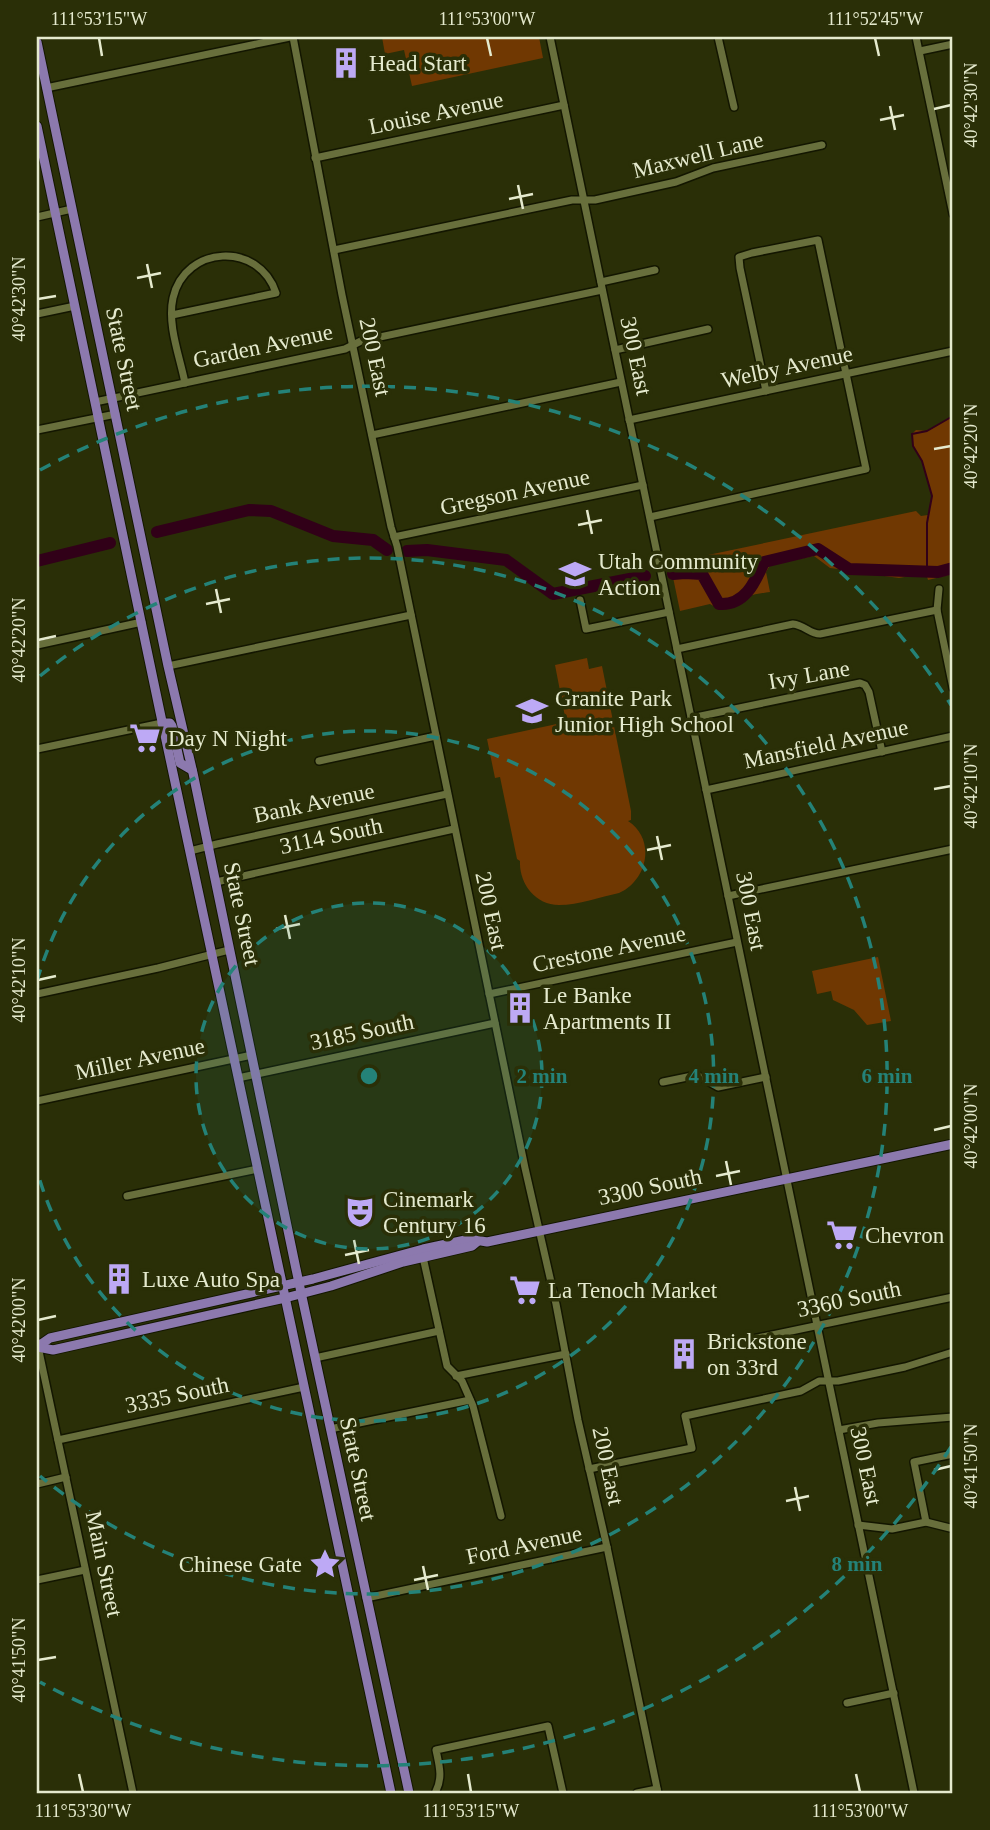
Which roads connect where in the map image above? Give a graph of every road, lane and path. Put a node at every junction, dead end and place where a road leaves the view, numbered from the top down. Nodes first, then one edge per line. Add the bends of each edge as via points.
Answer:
1 (291, 37) edge
2 (550, 37) edge
3 (718, 37) edge
4 (916, 37) edge
5 (37, 42) edge
6 (953, 44) edge
7 (919, 51) junction
8 (47, 88) junction
9 (564, 105) junction
10 (733, 107) dead end
11 (37, 130) edge
12 (822, 145) dead end
13 (315, 158) junction
14 (584, 200) junction
15 (72, 209) junction
16 (55, 213) junction
17 (953, 214) edge
18 (37, 217) edge
19 (334, 250) junction
20 (656, 270) dead end
21 (602, 286) junction
22 (75, 306) junction
23 (37, 314) edge
24 (172, 315) junction
25 (708, 329) dead end
26 (353, 345) junction
27 (615, 350) junction
28 (953, 351) edge
29 (846, 374) junction
30 (621, 382) junction
31 (185, 383) junction
32 (766, 391) junction
33 (112, 398) junction
34 (96, 402) junction
35 (116, 414) junction
36 (99, 417) junction
37 (629, 420) junction
38 (37, 430) edge
39 (372, 435) junction
40 (643, 485) junction
41 (650, 517) junction
42 (394, 537) junction
43 (939, 589) dead end
44 (580, 600) dead end
45 (937, 610) junction
46 (669, 612) junction
47 (411, 615) junction
48 (142, 622) junction
49 (37, 645) edge
50 (677, 649) junction
51 (168, 666) junction
52 (953, 688) edge
53 (691, 718) junction
54 (162, 723) junction
55 (436, 736) junction
56 (953, 736) edge
57 (37, 749) edge
58 (882, 752) junction
59 (319, 761) dead end
60 (192, 770) junction
61 (706, 789) junction
62 (447, 794) junction
63 (454, 829) junction
64 (208, 846) junction
65 (953, 849) edge
66 (190, 851) junction
67 (216, 881) junction
68 (728, 896) junction
69 (737, 942) junction
70 (229, 950) junction
71 (212, 954) junction
72 (37, 994) edge
73 (489, 994) junction
74 (495, 1023) junction
75 (252, 1055) junction
76 (234, 1059) junction
77 (256, 1074) junction
78 (238, 1077) junction
79 (766, 1077) junction
80 (663, 1082) dead end
81 (37, 1101) edge
82 (953, 1144) edge
83 (258, 1169) junction
84 (786, 1178) junction
85 (127, 1196) dead end
86 (538, 1231) junction
87 (478, 1241) junction
88 (423, 1257) junction
89 (299, 1282) junction
90 (283, 1286) junction
91 (301, 1294) junction
92 (953, 1297) edge
93 (285, 1298) junction
94 (817, 1325) junction
95 (439, 1331) junction
96 (753, 1339) dead end
97 (37, 1345) edge
98 (953, 1352) edge
99 (566, 1354) junction
100 (315, 1358) junction
101 (456, 1376) junction
102 (829, 1382) junction
103 (304, 1387) junction
104 (470, 1399) junction
105 (953, 1417) edge
106 (330, 1429) junction
107 (839, 1430) junction
108 (58, 1440) junction
109 (953, 1454) edge
110 (589, 1469) junction
111 (66, 1477) junction
112 (37, 1484) edge
113 (501, 1516) dead end
114 (926, 1522) junction
115 (858, 1525) junction
116 (953, 1528) edge
117 (607, 1547) junction
118 (86, 1570) junction
119 (37, 1580) edge
120 (366, 1598) junction
121 (894, 1693) junction
122 (847, 1703) dead end
123 (436, 1791) dead end
124 (657, 1791) edge
125 (133, 1793) edge
126 (391, 1793) edge
127 (409, 1793) edge
128 (563, 1793) edge
129 (637, 1793) edge
130 (914, 1793) edge

1 - 8 street
1 - 13 street, 200 East
2 - 9 street, 300 East
3 - 10 street
4 - 7 street
5 - 8 main road, State Street
6 - 7 street
7 - 17 street
8 - 15 main road, State Street
9 - 13 street, Louise Avenue
9 - 14 street, 300 East
11 - 16 main road, State Street
12 - 14 street, Maxwell Lane
13 - 19 street, 200 East
14 - 19 street, Maxwell Lane
14 - 21 street, 300 East
15 - 16 street
15 - 33 main road, State Street
16 - 18 street
16 - 22 main road, State Street
19 - 26 street, 200 East
20 - 21 street, Garden Avenue
21 - 26 street, Garden Avenue
21 - 27 street, 300 East
22 - 23 street
22 - 34 main road, State Street
24 - 24 street via 174,296 184,276 215,257 250,262 267,276 276,293
24 - 31 street
25 - 27 street
26 - 31 street, Garden Avenue
26 - 39 street, 200 East
27 - 30 street, 300 East
28 - 29 street, Welby Avenue
29 - 32 street, Welby Avenue
29 - 32 street via 818,240 752,253 739,257 740,268
29 - 41 street via 866,469
30 - 37 street, 300 East
30 - 39 street
31 - 33 street, Garden Avenue
32 - 37 street, Welby Avenue
33 - 34 street, Garden Avenue
33 - 35 main road, State Street
34 - 36 main road, State Street
35 - 36 street
35 - 51 main road, State Street
36 - 38 street
36 - 48 main road, State Street
37 - 40 street, 300 East
39 - 42 street, 200 East
40 - 41 street, 300 East
40 - 42 street, Gregson Avenue
41 - 46 street, 300 East
42 - 47 street, 200 East
43 - 45 street
44 - 46 street via 586,629
45 - 50 street via 820,634 793,624
45 - 52 street
46 - 50 street, 300 East
47 - 51 street
47 - 55 street, 200 East
48 - 49 street
48 - 54 main road, State Street
50 - 53 street, 300 East
51 - 60 main road, State Street
53 - 58 street, Ivy Lane via 860,683 869,692
53 - 61 street, 300 East
54 - 57 street
54 - 60 main road via 172,726 180,763
54 - 66 main road, State Street
55 - 59 street
55 - 62 street, 200 East
56 - 58 street, Mansfield Avenue
58 - 61 street, Mansfield Avenue
60 - 64 main road, State Street
61 - 68 street, 300 East
62 - 63 street, 200 East
62 - 64 street, Bank Avenue
63 - 67 street, 3114 South
63 - 73 street, 200 East
64 - 66 street, Bank Avenue
64 - 67 main road, State Street
65 - 68 street
66 - 71 main road, State Street
67 - 70 main road, State Street
68 - 69 street, 300 East
69 - 73 street, Crestone Avenue
69 - 79 street, 300 East
70 - 71 street
70 - 75 main road, State Street
71 - 72 street
71 - 76 main road, State Street
73 - 74 street, 200 East
74 - 77 street, 3185 South
74 - 86 street, 200 East
75 - 76 street, Miller Avenue
75 - 77 main road, State Street
76 - 78 main road, State Street
76 - 81 street, Miller Avenue
77 - 78 street, 3185 South
77 - 89 main road, State Street
78 - 83 main road, State Street
79 - 80 street via 718,1087 697,1075
79 - 84 street, 300 East
82 - 84 main road, 3300 South
83 - 85 street
83 - 90 main road, State Street
84 - 86 main road, 3300 South
84 - 94 street, 300 East
86 - 87 main road, 3300 South
86 - 99 street, 200 East
87 - 88 main road, 3300 South
87 - 89 main road, 3300 South via 423,1249
88 - 91 main road, 3300 South
88 - 95 street
89 - 90 main road, 3300 South
89 - 91 main road, State Street
90 - 93 main road, State Street
90 - 97 main road, 3300 South via 78,1331
91 - 93 main road, 3300 South
91 - 100 main road, State Street
92 - 94 street, 3360 South
93 - 97 main road, 3300 South via 52,1350
93 - 103 main road, State Street
94 - 96 street, 3360 South
94 - 102 street, 300 East
95 - 100 street
95 - 101 street via 447,1366
97 - 108 street, Main Street
98 - 102 street
99 - 101 street
99 - 110 street, 200 East
100 - 106 main road, State Street
101 - 104 street
102 - 107 street, 300 East
102 - 110 street via 818,1381 801,1391 685,1416 692,1448
103 - 108 street, 3335 South
103 - 126 main road, State Street
104 - 106 street
104 - 113 street
105 - 107 street
106 - 120 main road, State Street
107 - 115 street, 300 East
108 - 111 street, Main Street
109 - 114 street via 914,1462
110 - 117 street, 200 East
111 - 112 street
111 - 118 street, Main Street
114 - 115 street via 892,1529
114 - 116 street
115 - 121 street, 300 East
117 - 120 street, Ford Avenue
117 - 124 street, 200 East
118 - 119 street
118 - 125 street, Main Street
120 - 127 main road, State Street
121 - 122 street
121 - 130 street, 300 East
123 - 128 street via 441,1776 436,1750 548,1726
124 - 129 street

